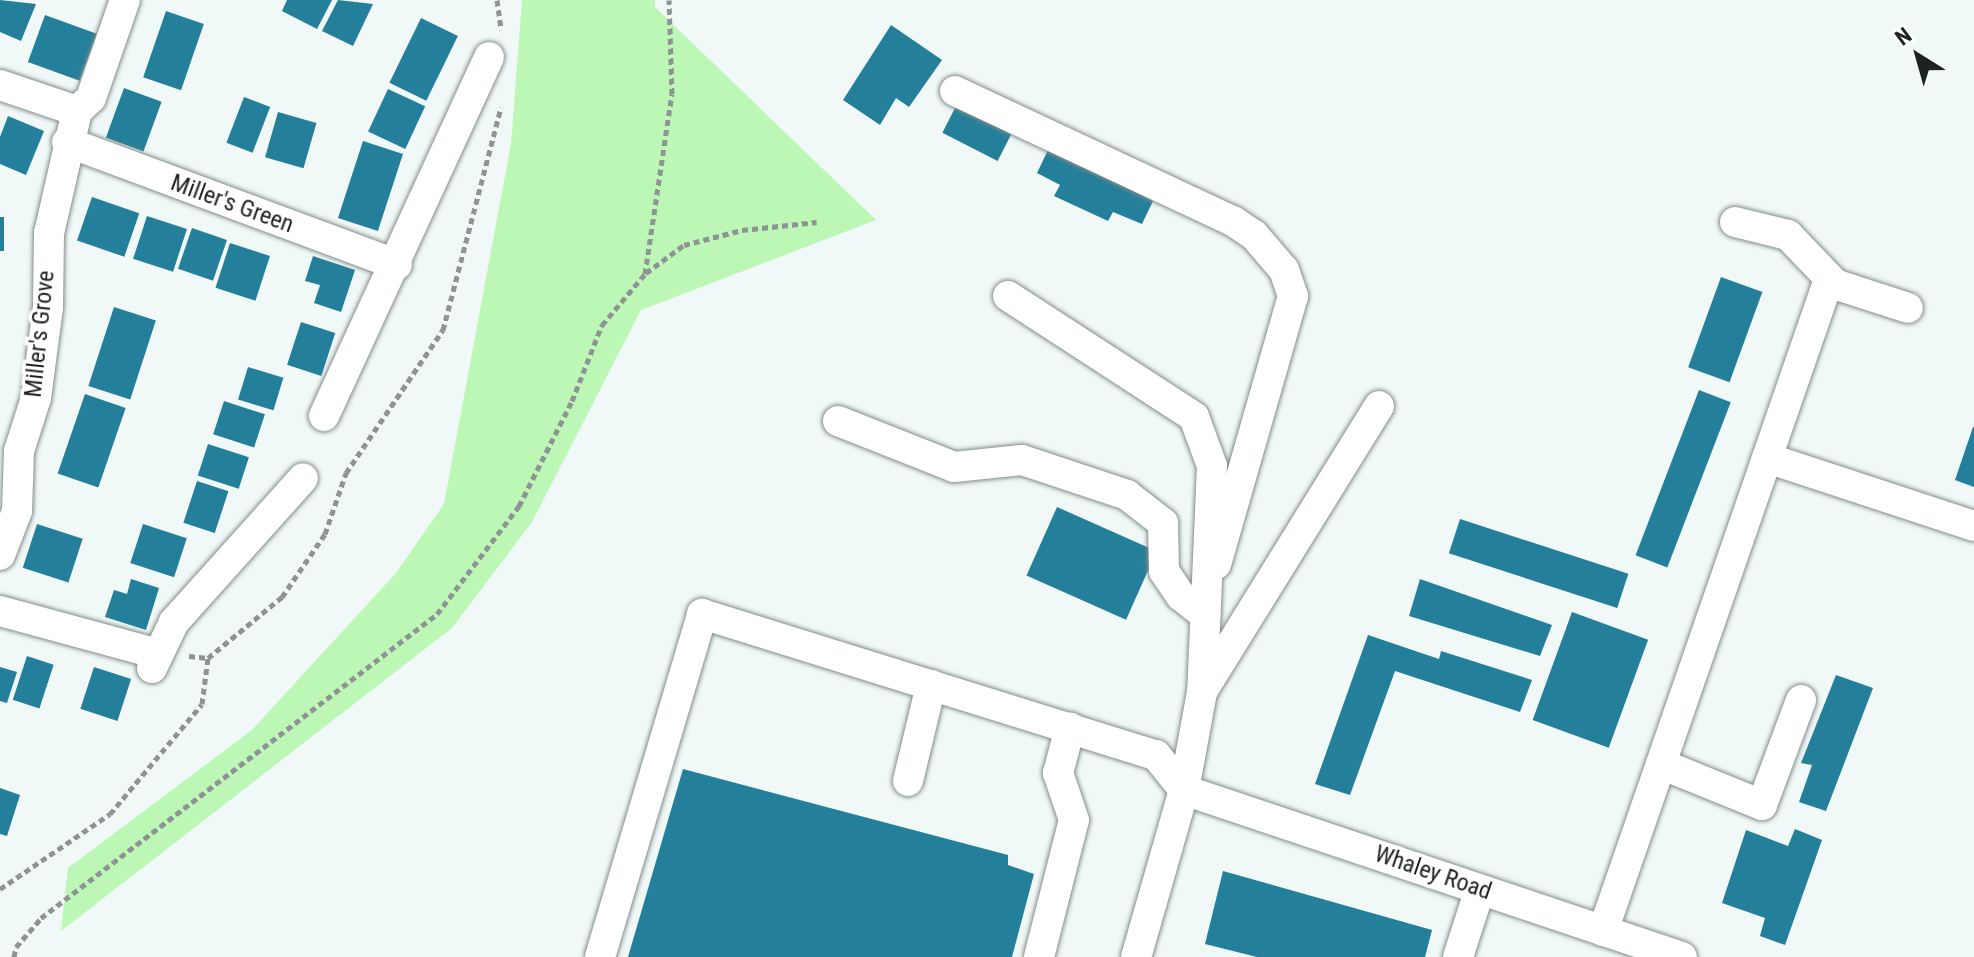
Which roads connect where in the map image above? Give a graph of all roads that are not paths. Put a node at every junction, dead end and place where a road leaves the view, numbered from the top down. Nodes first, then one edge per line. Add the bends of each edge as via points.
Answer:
1 (125, 0) edge
2 (489, 57) dead end
3 (0, 85) edge
4 (955, 91) dead end
5 (77, 111) junction
6 (67, 142) junction
7 (1735, 222) dead end
8 (397, 265) junction
9 (1828, 282) junction
10 (1008, 296) dead end
11 (1908, 308) dead end
12 (1379, 406) dead end
13 (324, 416) dead end
14 (838, 421) dead end
15 (1767, 458) junction
16 (303, 478) dead end
17 (1974, 526) edge
18 (0, 555) edge
19 (1206, 604) junction
20 (0, 611) edge
21 (931, 685) junction
22 (1202, 692) junction
23 (1801, 700) dead end
24 (1070, 728) junction
25 (1661, 764) junction
26 (908, 781) dead end
27 (1184, 790) junction
28 (1480, 889) junction
29 (1603, 931) junction
30 (600, 957) edge
31 (1039, 957) edge
32 (1136, 957) edge
33 (1458, 957) edge
34 (1682, 957) edge

1 - 5 street, Miller's Grove via 91,98
2 - 8 street
3 - 5 street
4 - 19 street via 1233,221 1254,235 1284,270 1293,296
5 - 6 street, Miller's Grove
6 - 8 street, Miller's Green
6 - 18 street, Miller's Grove via 49,233 48,307 36,398 19,451 17,511
7 - 9 street via 1788,235 1833,282
8 - 13 street
9 - 11 street
9 - 15 street
10 - 19 street via 1194,417 1212,466
12 - 22 street
14 - 19 street via 954,467 1022,460 1127,495 1163,523 1164,571 1181,596
15 - 17 street
15 - 25 street
16 - 20 street via 174,622 154,661
19 - 22 street
21 - 24 street
21 - 26 street
21 - 30 street via 702,614
22 - 27 street
23 - 25 street via 1762,805
24 - 27 street via 1156,755
24 - 31 street via 1058,773 1074,820
25 - 29 street
27 - 28 street, Whaley Road
27 - 32 street
28 - 29 street, Whaley Road
28 - 33 street
29 - 34 street, Whaley Road

